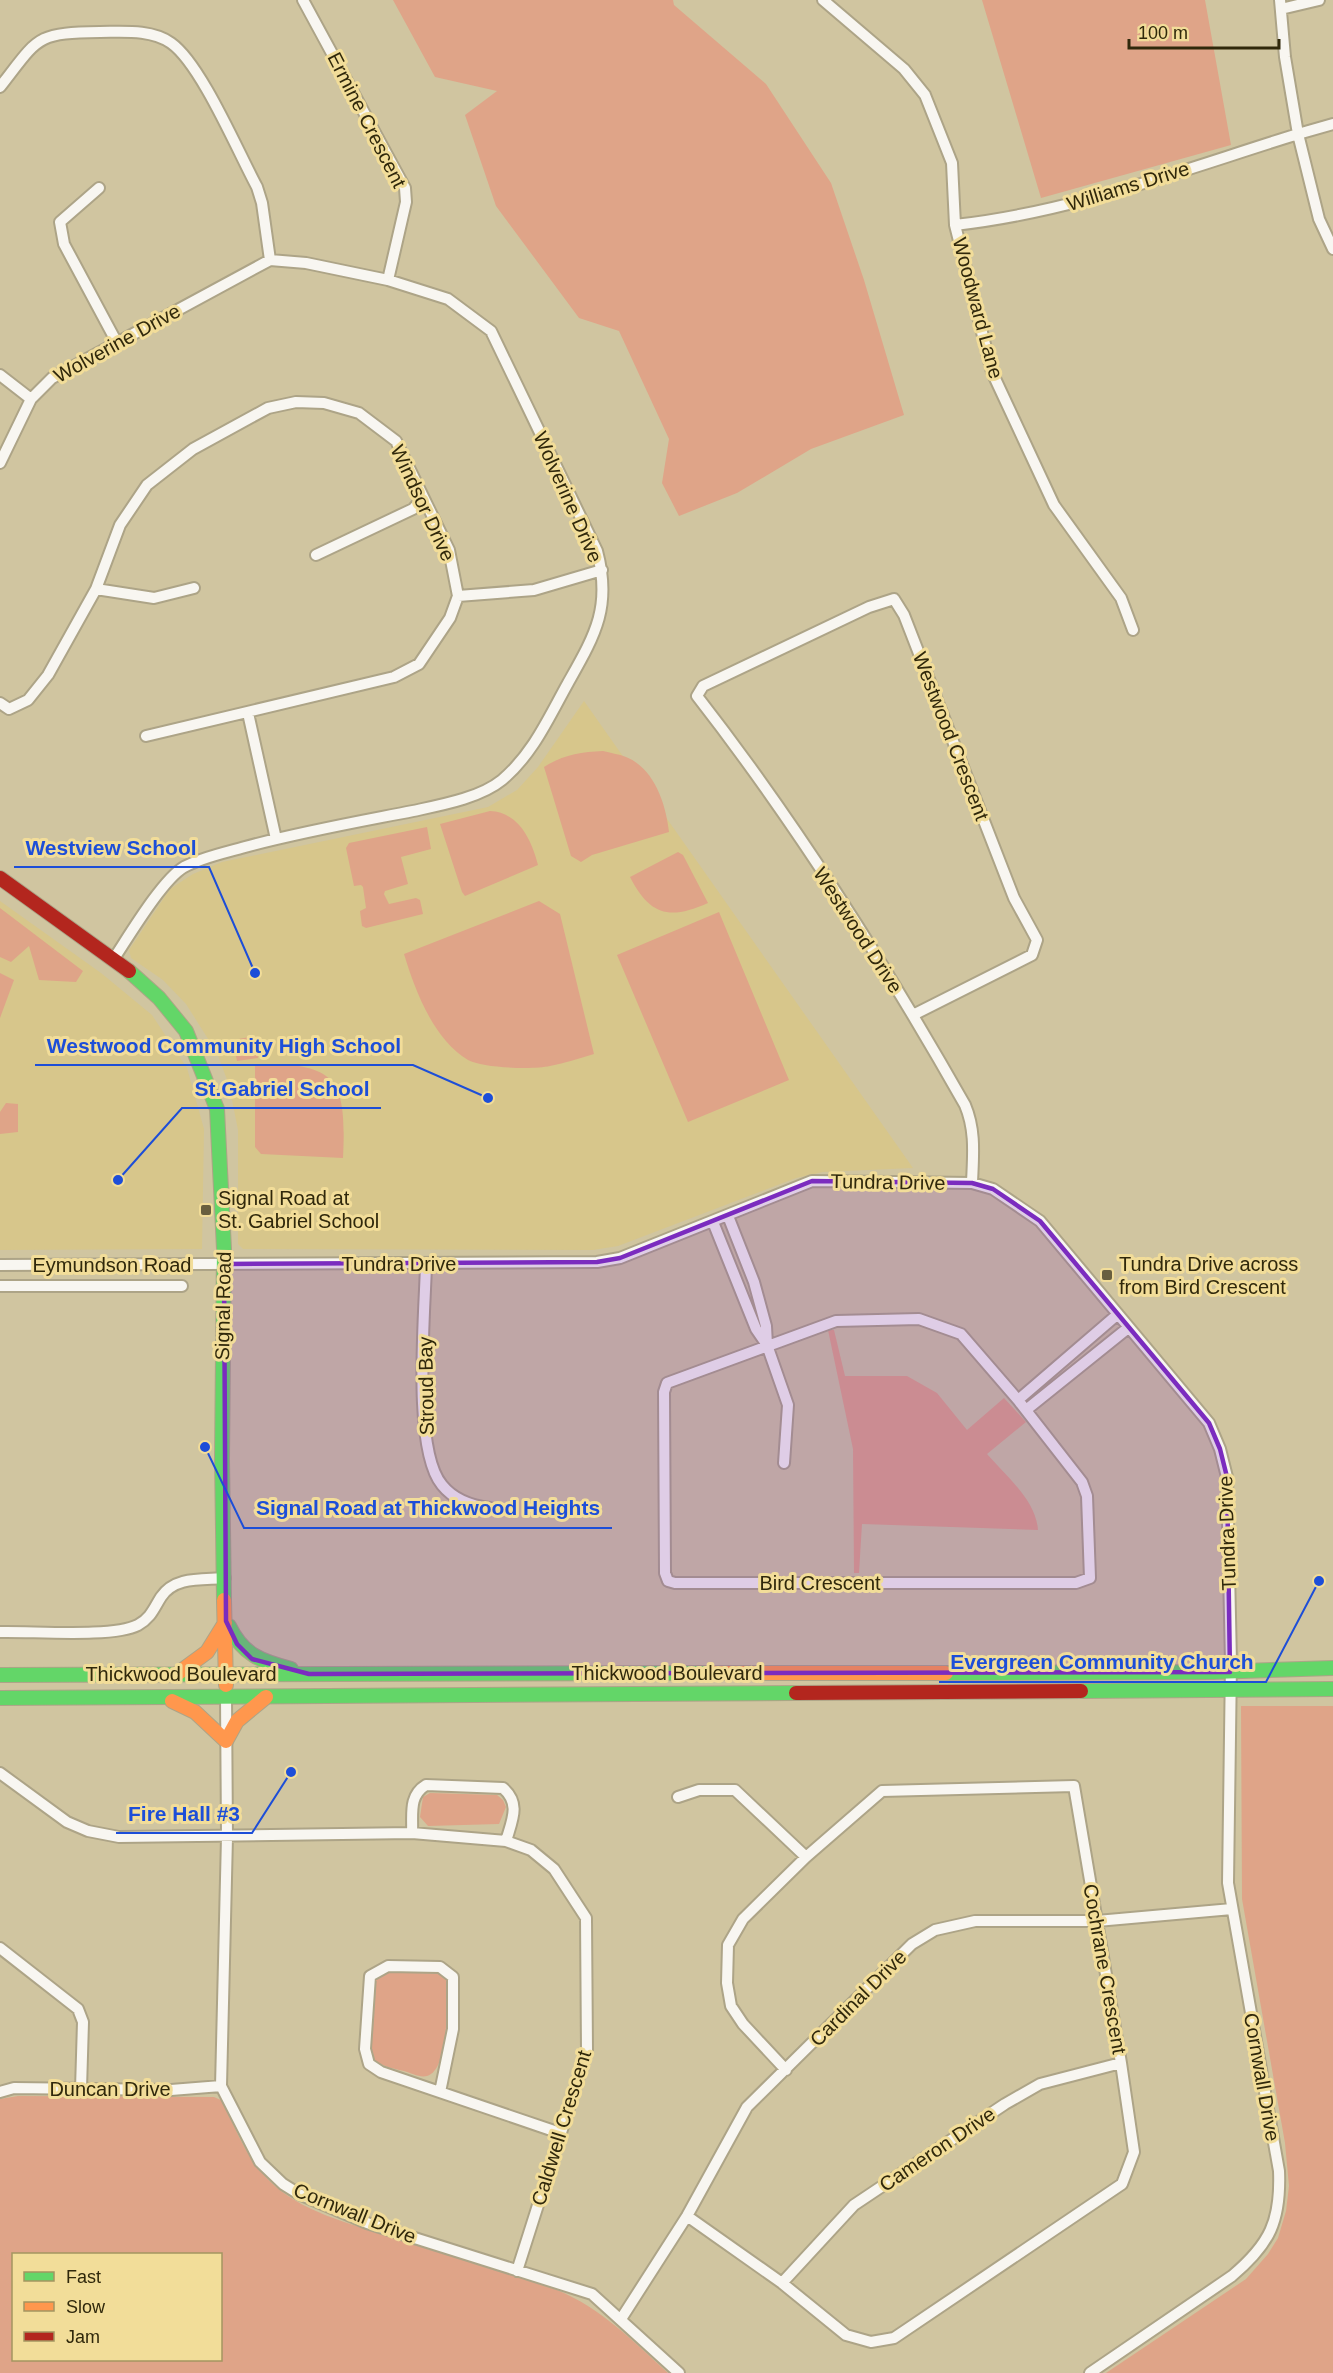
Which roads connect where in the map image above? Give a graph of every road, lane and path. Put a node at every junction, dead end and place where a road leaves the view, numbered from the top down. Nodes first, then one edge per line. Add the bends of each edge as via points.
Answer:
1 (303, 0) edge
2 (823, 0) edge
3 (1319, 0) edge
4 (1280, 4) edge
5 (0, 87) edge
6 (1333, 124) edge
7 (1298, 134) junction
8 (99, 188) dead end
9 (955, 225) junction
10 (1333, 249) edge
11 (270, 260) junction
12 (388, 280) junction
13 (116, 341) junction
14 (0, 375) edge
15 (31, 399) junction
16 (0, 463) edge
17 (423, 498) junction
18 (316, 555) dead end
19 (602, 570) junction
20 (194, 588) dead end
21 (96, 589) junction
22 (458, 596) junction
23 (1134, 630) dead end
24 (697, 696) joint
25 (0, 704) edge
26 (248, 714) junction
27 (146, 736) dead end
28 (276, 839) junction
29 (0, 878) edge
30 (113, 960) junction
31 (913, 1015) junction
32 (972, 1183) junction
33 (728, 1216) junction
34 (714, 1222) junction
35 (224, 1264) junction
36 (426, 1264) junction
37 (0, 1265) edge
38 (114, 1265) junction
39 (754, 1282) junction
40 (0, 1286) edge
41 (114, 1286) junction
42 (182, 1286) dead end
43 (740, 1288) junction
44 (1118, 1314) junction
45 (1128, 1328) junction
46 (767, 1345) junction
47 (1066, 1358) junction
48 (1077, 1371) junction
49 (1018, 1400) junction
50 (1026, 1410) junction
51 (784, 1463) dead end
52 (490, 1508) dead end
53 (225, 1578) junction
54 (226, 1621) junction
55 (0, 1632) edge
56 (1333, 1668) edge
57 (1230, 1672) junction
58 (177, 1674) junction
59 (309, 1674) junction
60 (226, 1675) junction
61 (0, 1676) edge
62 (1333, 1689) edge
63 (1230, 1691) junction
64 (154, 1697) junction
65 (226, 1697) junction
66 (266, 1697) junction
67 (0, 1698) edge
68 (226, 1741) junction
69 (0, 1773) edge
70 (678, 1797) dead end
71 (412, 1833) junction
72 (227, 1837) junction
73 (506, 1841) junction
74 (806, 1857) junction
75 (1232, 1909) junction
76 (1097, 1921) junction
77 (0, 1948) edge
78 (1122, 2063) junction
79 (786, 2070) junction
80 (221, 2086) junction
81 (81, 2089) junction
82 (0, 2092) edge
83 (440, 2092) junction
84 (560, 2133) junction
85 (687, 2216) junction
86 (517, 2271) junction
87 (782, 2283) junction
88 (621, 2319) junction
89 (678, 2373) edge
90 (1090, 2373) edge

1 - 12 street, Ermine Crescent via 405,188 406,202
2 - 9 street, Woodward Lane via 904,69 925,95 952,164
3 - 4 street
4 - 7 street
5 - 11 street via 30,48 44,37 58,33 139,32 170,42 194,68 257,188
6 - 7 street, Williams Drive
7 - 9 street, Williams Drive via 1080,202 999,220
7 - 10 street via 1319,219
8 - 13 street via 60,222 64,244
9 - 23 street, Woodward Lane via 992,372 1054,505 1121,598
11 - 12 street, Wolverine Drive via 306,263
11 - 13 street, Wolverine Drive
12 - 19 street, Wolverine Drive via 448,299 491,331 597,551
13 - 15 street, Wolverine Drive via 52,378
14 - 15 street
15 - 16 street, Wolverine Drive
17 - 18 street via 413,509
17 - 21 street, Windsor Drive via 396,441 359,412 324,403 296,402 268,408 193,449 147,485 120,525
17 - 22 street, Windsor Drive via 449,550
19 - 22 street via 534,590
19 - 28 street, Wolverine Drive via 602,613 589,645 530,752 501,781 438,806
20 - 21 street via 153,598
21 - 25 street, Windsor Drive via 48,675 28,700 9,710
22 - 26 street via 450,618 419,664 394,677
24 - 31 street, Westwood Drive via 749,763
24 - 31 street, Westwood Crescent via 703,686 869,607 894,599 904,615 1014,898 1036,940 1032,956
26 - 27 street
26 - 28 street
28 - 30 street, Wolverine Drive via 182,868 166,884
29 - 30 main road, Signal Road
30 - 35 main road, Signal Road via 159,998 186,1031 217,1109
31 - 32 street, Westwood Drive via 971,1119
32 - 33 street, Tundra Drive via 813,1181
32 - 44 street, Tundra Drive via 993,1189 1040,1221
33 - 34 street, Tundra Drive
33 - 39 street
34 - 36 street, Tundra Drive via 620,1258 597,1262
34 - 43 street
35 - 36 street, Tundra Drive
35 - 38 street, Eymundson Road
35 - 53 main road, Signal Road
36 - 52 street, Stroud Bay via 425,1434 433,1471 443,1487 469,1505
37 - 38 street, Eymundson Road
38 - 41 street
39 - 43 street
39 - 46 street
40 - 41 street, Signal Road
41 - 42 street, Signal Road
43 - 46 street via 756,1329
44 - 45 street, Tundra Drive
44 - 47 street
45 - 48 street
45 - 57 street, Tundra Drive via 1209,1423 1220,1449 1227,1477
46 - 49 street, Bird Crescent via 836,1321 919,1319 961,1334
46 - 50 street, Bird Crescent via 667,1383 664,1404 668,1581 1076,1583 1090,1578 1087,1496 1082,1482
46 - 51 street via 788,1405
47 - 48 street
47 - 49 street
48 - 50 street
49 - 50 street, Bird Crescent
53 - 54 main road, Signal Road
53 - 55 street via 182,1581 168,1588 153,1614 137,1625 115,1631
54 - 58 main road via 207,1652
54 - 59 main road via 237,1644 252,1659
54 - 60 main road, Signal Road
56 - 57 main road, Thickwood Boulevard
57 - 59 main road, Thickwood Boulevard
57 - 63 street, Tundra Drive
58 - 60 main road, Thickwood Boulevard
58 - 61 main road, Thickwood Boulevard
59 - 60 main road, Thickwood Boulevard
60 - 65 main road, Signal Road
62 - 63 main road, Thickwood Boulevard
63 - 66 main road, Thickwood Boulevard
63 - 75 street, Cornwall Drive via 1228,1883
64 - 65 main road, Thickwood Boulevard
64 - 67 main road, Thickwood Boulevard
64 - 68 main road via 188,1705
65 - 66 main road, Thickwood Boulevard
65 - 68 street, Cornwall Drive
66 - 68 main road via 237,1721
68 - 72 street, Cornwall Drive
69 - 72 street, Caldwell Crescent via 67,1822 88,1831 119,1837
70 - 74 street via 699,1790 735,1790
71 - 72 street, Caldwell Crescent
71 - 73 street, Caldwell Crescent
71 - 73 street via 413,1799 426,1785 503,1788 516,1807
72 - 80 street, Cornwall Drive
73 - 84 street, Caldwell Crescent via 531,1850 554,1869 586,1918 587,2051
74 - 76 street, Cochrane Crescent via 882,1791 1074,1786
74 - 79 street, Cochrane Crescent via 743,1919 728,1945 731,2006
75 - 76 street, Cardinal Drive
75 - 90 street, Cornwall Drive via 1279,2171 1281,2203 1254,2258
76 - 78 street, Cochrane Crescent
76 - 79 street, Cardinal Drive via 975,1921 935,1930 912,1944
77 - 81 street via 78,2009 83,2022
78 - 87 street, Cameron Drive via 1040,2084 1005,2104 854,2205
78 - 87 street, Cochrane Crescent via 1134,2152 1122,2184 894,2338 871,2342 846,2335
79 - 85 street, Cardinal Drive via 747,2108
80 - 81 street, Duncan Drive
80 - 86 street, Cornwall Drive via 260,2162 283,2184 367,2223
81 - 82 street, Duncan Drive via 14,2088
83 - 83 street via 453,2029 453,1977 440,1967 388,1966 370,1976 365,2049 369,2064 381,2072
83 - 84 street
84 - 86 street, Caldwell Crescent
85 - 87 street, Cochrane Crescent
85 - 88 street, Cardinal Drive
86 - 88 street, Cornwall Drive via 592,2294
88 - 89 street, Cornwall Drive

